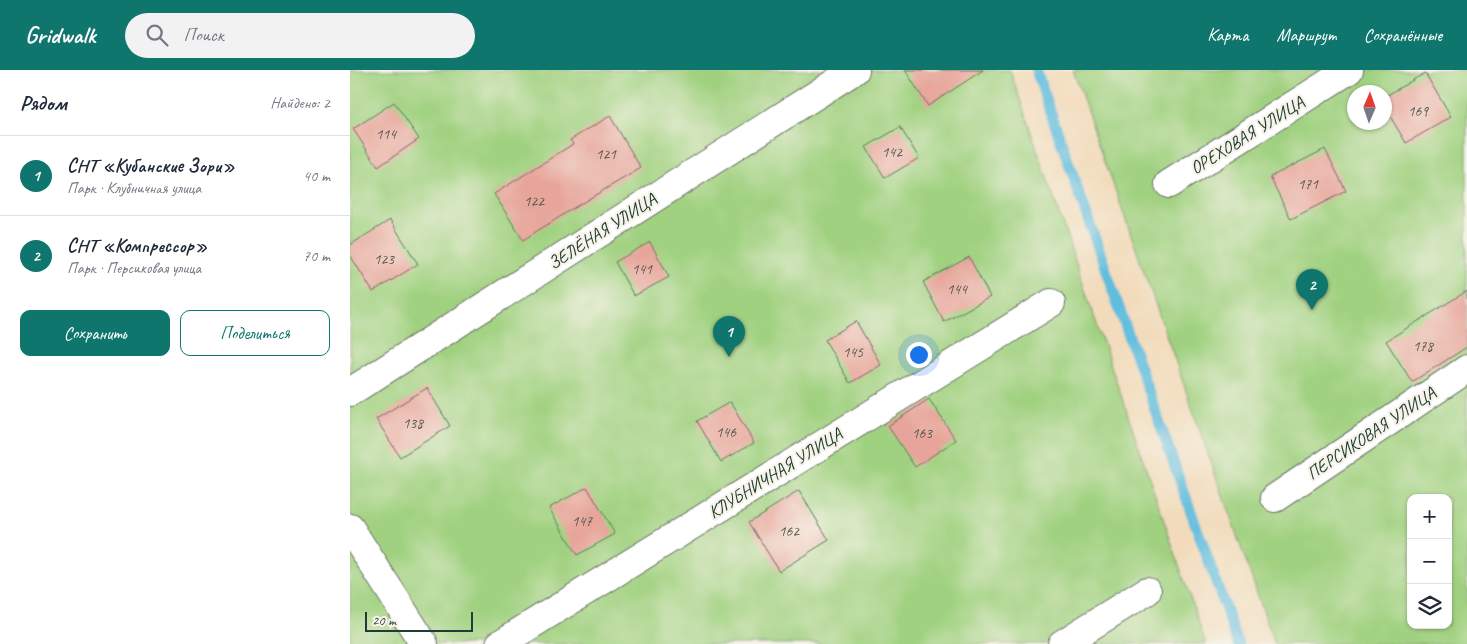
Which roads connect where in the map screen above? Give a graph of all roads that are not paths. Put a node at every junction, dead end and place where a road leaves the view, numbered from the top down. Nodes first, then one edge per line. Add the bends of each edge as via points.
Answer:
1 (855, 70) edge
2 (1349, 70) edge
3 (1169, 184) dead end
4 (1051, 303) dead end
5 (1467, 369) edge
6 (350, 392) edge
7 (1275, 498) dead end
8 (350, 528) edge
9 (1147, 591) dead end
10 (424, 644) edge
11 (500, 644) edge
12 (1062, 644) edge

1 - 6 street, ЗЕЛЁНАЯ УЛИЦА
2 - 3 street, ОРЕХОВАЯ УЛИЦА
4 - 11 street, КЛУБНИЧНАЯ УЛИЦА
5 - 7 street, ПЕРСИКОВАЯ УЛИЦА
8 - 10 street
9 - 12 street

